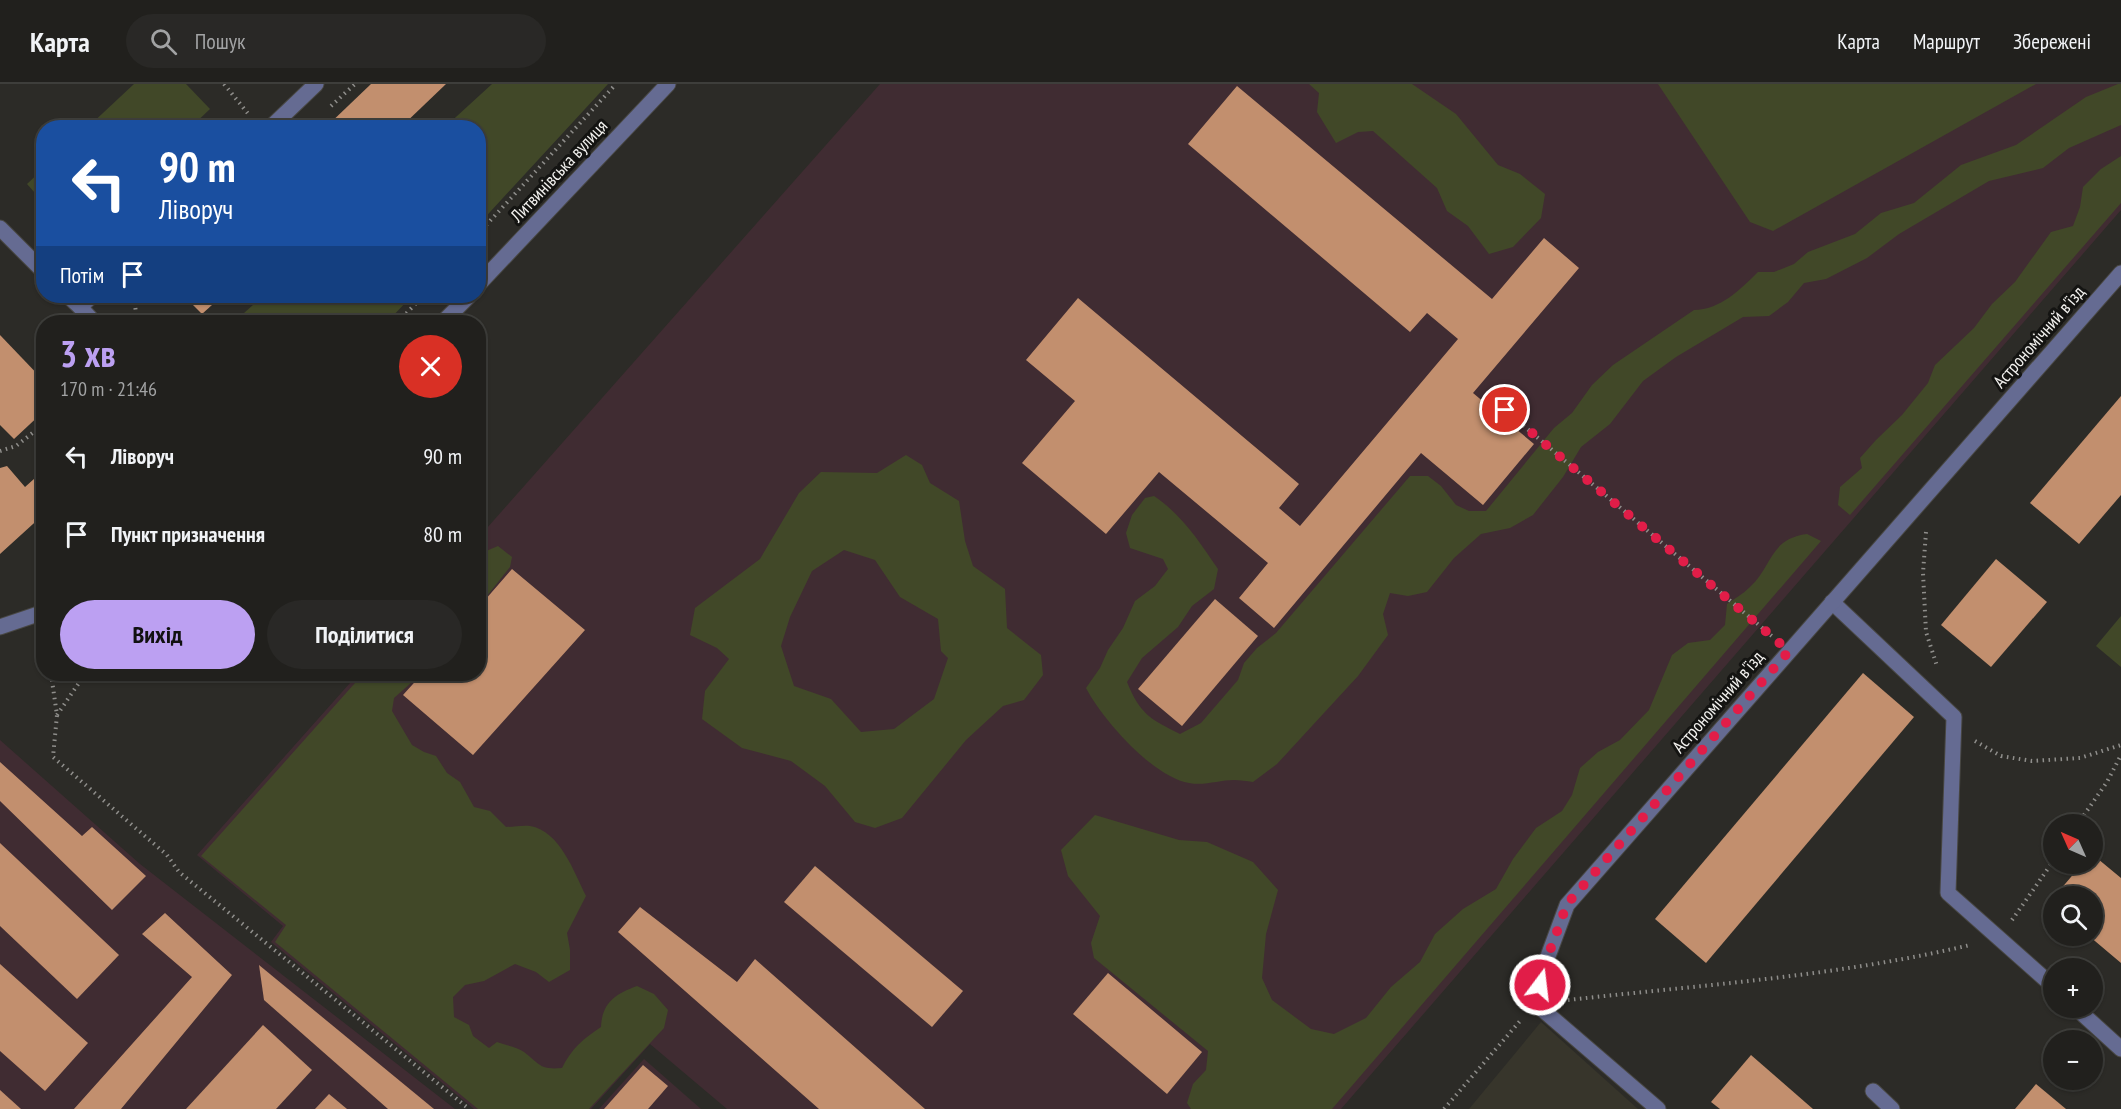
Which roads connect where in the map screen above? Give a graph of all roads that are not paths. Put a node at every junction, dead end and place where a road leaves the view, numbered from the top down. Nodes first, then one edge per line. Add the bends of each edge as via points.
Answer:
1 (316, 84) edge
2 (668, 84) edge
3 (278, 120) edge
4 (0, 228) edge
5 (36, 264) edge
6 (2121, 273) edge
7 (486, 277) edge
8 (75, 303) edge
9 (85, 303) edge
10 (461, 303) edge
11 (80, 308) junction
12 (87, 315) edge
13 (450, 315) edge
14 (1832, 602) junction
15 (36, 615) edge
16 (0, 627) edge
17 (2043, 977) edge
18 (2087, 1018) edge
19 (2121, 1049) edge
20 (1873, 1091) dead end
21 (1658, 1109) edge
22 (1892, 1109) edge

1 - 3 street
2 - 7 street, Литвинівська вулиця
4 - 5 street
6 - 14 street, Астрономічний в'їзд
8 - 11 street
9 - 11 street
10 - 13 street
11 - 12 street
14 - 17 street via 1954,717 1948,893
14 - 21 street, Астрономічний в'їзд via 1567,904 1544,967 1536,1004
15 - 16 street
18 - 19 street
20 - 22 street

